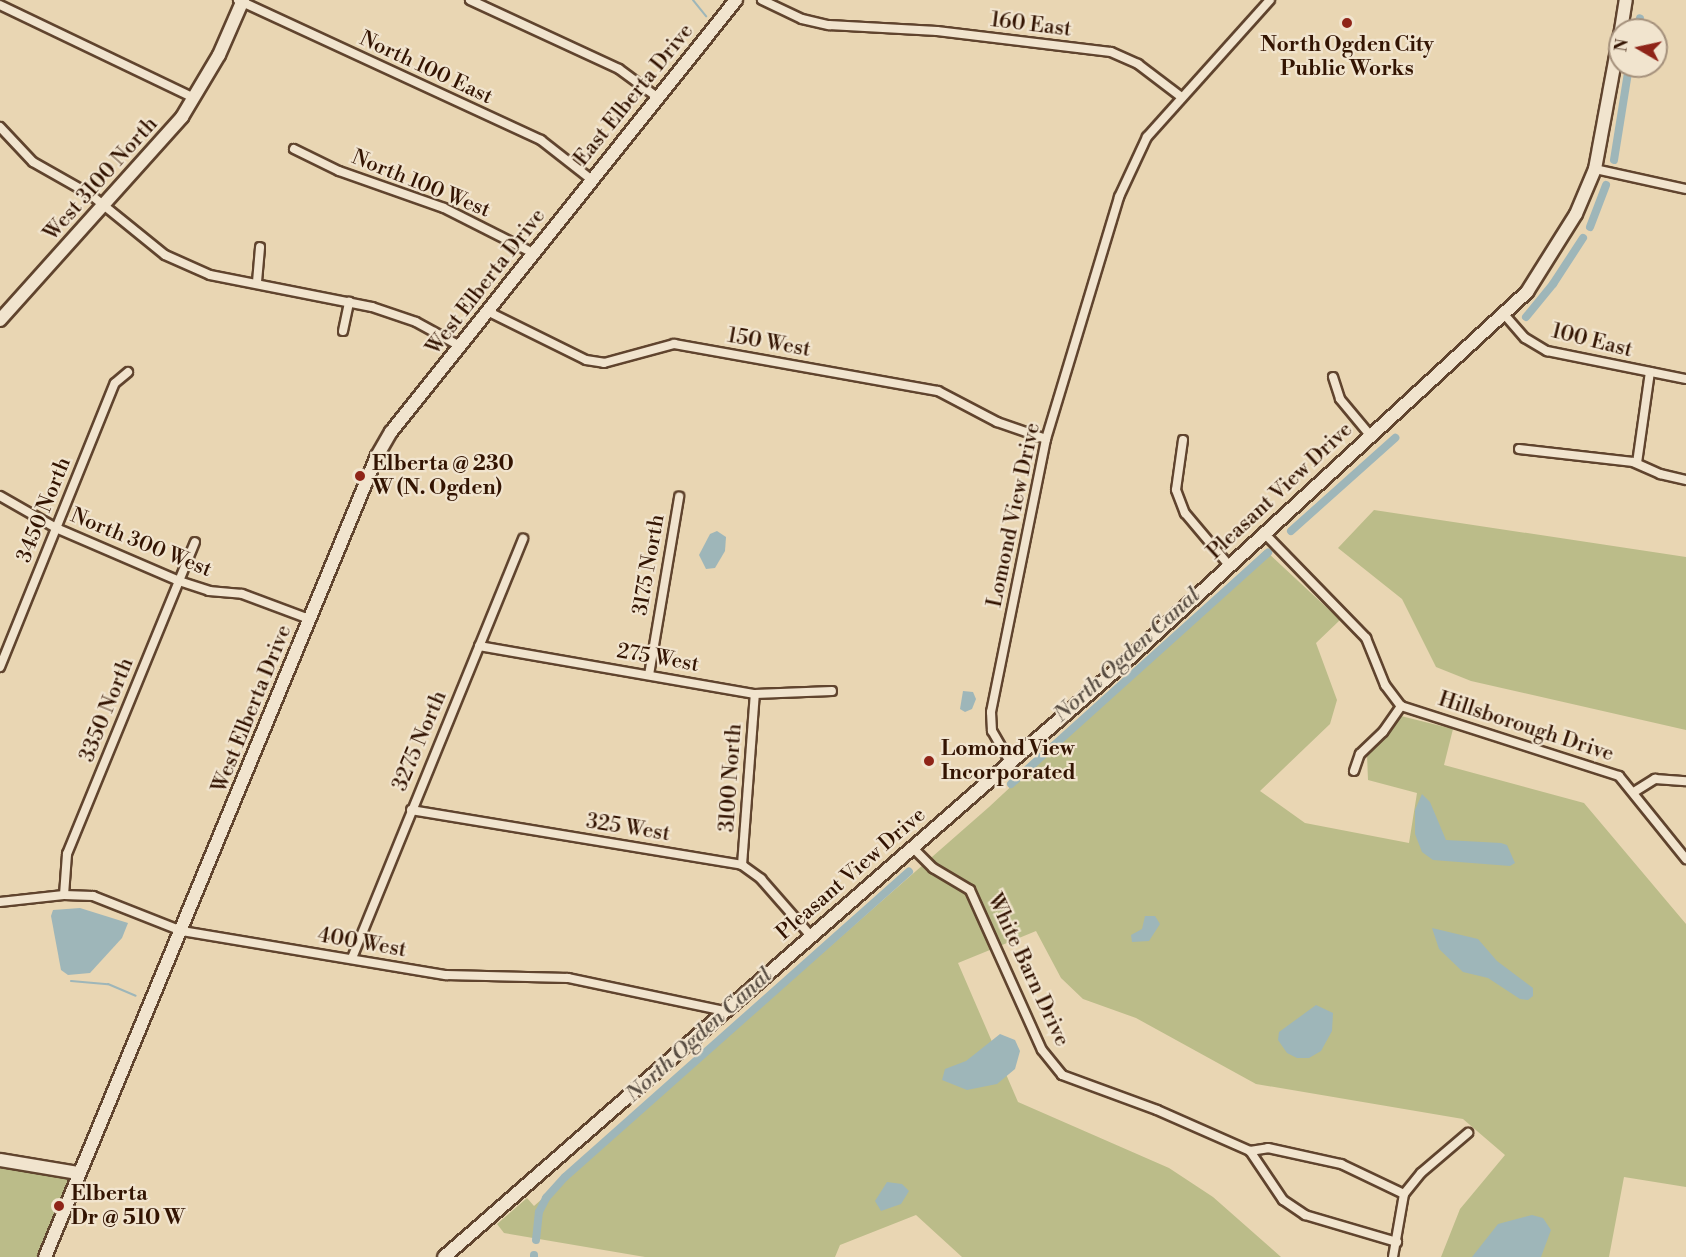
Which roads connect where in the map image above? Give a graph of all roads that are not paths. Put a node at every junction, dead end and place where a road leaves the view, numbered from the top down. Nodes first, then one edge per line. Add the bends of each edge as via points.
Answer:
1 (470, 0) edge
2 (736, 0) edge
3 (762, 0) edge
4 (1270, 0) edge
5 (1626, 0) edge
6 (241, 1) edge
7 (0, 5) edge
8 (1623, 18) edge
9 (1611, 78) edge
10 (1180, 96) junction
11 (657, 97) junction
12 (194, 98) junction
13 (0, 127) edge
14 (294, 149) dead end
15 (1594, 169) junction
16 (592, 180) junction
17 (1686, 189) edge
18 (104, 206) junction
19 (564, 216) joint
20 (260, 247) dead end
21 (533, 253) junction
22 (257, 282) junction
23 (349, 302) junction
24 (487, 311) junction
25 (1503, 313) junction
26 (0, 320) edge
27 (343, 331) dead end
28 (460, 346) junction
29 (128, 372) dead end
30 (1650, 372) junction
31 (1333, 377) dead end
32 (1686, 379) edge
33 (1370, 435) junction
34 (1046, 439) junction
35 (1183, 440) dead end
36 (1519, 449) dead end
37 (1637, 463) junction
38 (1686, 480) edge
39 (0, 496) edge
40 (679, 497) dead end
41 (56, 528) junction
42 (1263, 532) junction
43 (523, 538) dead end
44 (195, 542) dead end
45 (1228, 564) junction
46 (179, 581) junction
47 (309, 619) junction
48 (479, 646) junction
49 (0, 667) edge
50 (649, 675) junction
51 (832, 691) dead end
52 (755, 694) junction
53 (1401, 706) junction
54 (1010, 762) junction
55 (1354, 771) dead end
56 (1686, 781) edge
57 (1634, 792) junction
58 (411, 810) junction
59 (912, 847) junction
60 (1686, 859) edge
61 (742, 866) junction
62 (64, 895) junction
63 (0, 903) edge
64 (182, 931) junction
65 (810, 935) junction
66 (352, 958) junction
67 (724, 1011) junction
68 (1468, 1133) dead end
69 (1251, 1152) junction
70 (0, 1160) edge
71 (78, 1173) junction
72 (1404, 1194) junction
73 (1396, 1242) junction
74 (45, 1257) edge
75 (444, 1257) edge
76 (1393, 1257) edge

1 - 11 street via 619,69
2 - 11 street, East Elberta Drive
3 - 10 street, 160 East via 802,19 829,25 937,31 1111,52 1138,64
4 - 10 street, Lomond View Drive
5 - 8 street, Pleasant View Drive
6 - 12 street, West 3100 North via 219,55
6 - 16 street, North 100 East via 541,140
7 - 12 street
9 - 15 street, Pleasant View Drive
10 - 34 street, Lomond View Drive via 1147,137 1130,167
11 - 16 street, East Elberta Drive
12 - 18 street, West 3100 North
13 - 18 street via 33,162
14 - 21 street, North 100 West via 339,171 444,208
15 - 17 street
15 - 25 street, Pleasant View Drive via 1562,240 1527,292
16 - 19 street, East Elberta Drive
18 - 22 street via 165,255 210,275
18 - 26 street, West 3100 North
19 - 21 street, West Elberta Drive
20 - 22 street
21 - 24 street, West Elberta Drive
22 - 23 street
23 - 27 street
23 - 28 street via 416,322
24 - 28 street, West Elberta Drive
24 - 34 street, 150 West via 586,360 604,363 674,344 938,391 997,422
25 - 30 street, 100 East via 1525,338 1546,351
25 - 33 street, Pleasant View Drive
28 - 47 street, West Elberta Drive via 381,448
29 - 41 street, 3450 North via 115,383
30 - 32 street, 100 East
30 - 37 street
31 - 33 street via 1340,399
33 - 42 street, Pleasant View Drive
34 - 54 street, Lomond View Drive via 991,712 992,731
35 - 45 street via 1176,490 1185,513
36 - 37 street
37 - 38 street
39 - 41 street, North 300 West
40 - 50 street, 3175 North
41 - 46 street, North 300 West
41 - 49 street, 3450 North
42 - 45 street, Pleasant View Drive
42 - 53 street via 1366,638 1385,686
43 - 48 street, 3275 North
44 - 46 street, 3350 North
45 - 54 street, Pleasant View Drive
46 - 47 street, North 300 West via 209,591 242,594
46 - 62 street, 3350 North via 67,854
47 - 64 street, West Elberta Drive
48 - 50 street, 275 West
48 - 58 street, 3275 North
50 - 52 street, 275 West
51 - 52 street, 275 West
52 - 61 street, 3100 North
53 - 55 street via 1383,732 1360,754
53 - 57 street, Hillsborough Drive via 1604,770 1619,776
54 - 59 street, Pleasant View Drive
56 - 57 street via 1655,779
57 - 60 street, Hillsborough Drive
58 - 61 street, 325 West
58 - 66 street, 3275 North
59 - 65 street, Pleasant View Drive
59 - 69 street, White Barn Drive via 933,868 970,890 1042,1050 1062,1075 1157,1110
61 - 65 street, 325 West via 761,879
62 - 63 street, 400 West
62 - 64 street, 400 West via 115,902
64 - 66 street, 400 West
64 - 71 street, West Elberta Drive
65 - 67 street, Pleasant View Drive
66 - 67 street, 400 West via 446,975 568,978
67 - 75 street, Pleasant View Drive
68 - 72 street via 1421,1173
69 - 72 street, White Barn Drive via 1268,1148 1341,1164
69 - 73 street via 1283,1200 1305,1215
70 - 71 street
71 - 74 street, West Elberta Drive
72 - 73 street
73 - 76 street

